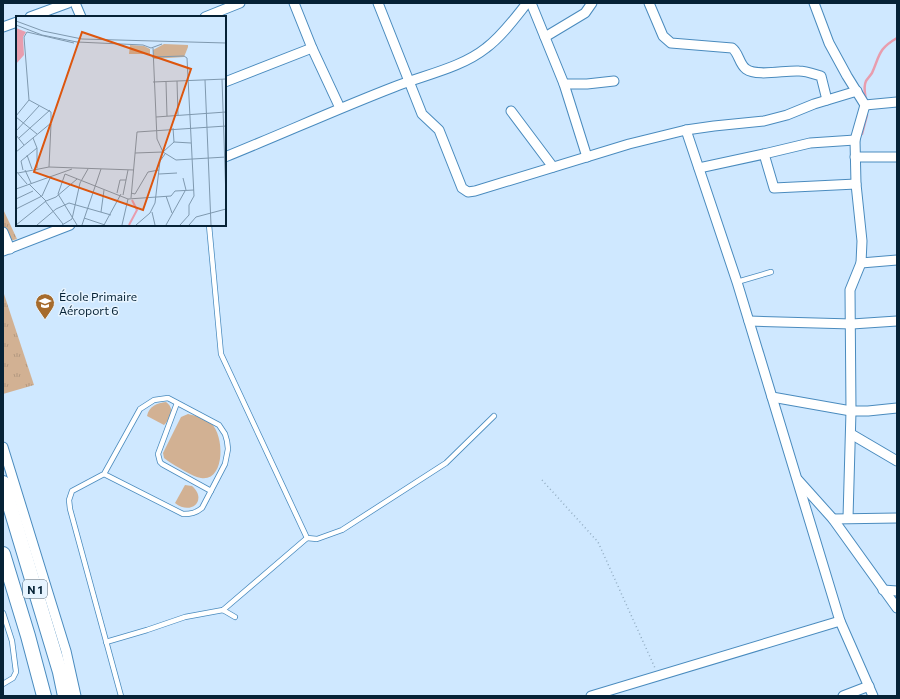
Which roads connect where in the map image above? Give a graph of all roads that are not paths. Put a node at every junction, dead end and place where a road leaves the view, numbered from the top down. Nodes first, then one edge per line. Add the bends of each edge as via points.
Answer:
1 (68, 3) edge
2 (75, 3) edge
3 (240, 3) edge
4 (294, 3) edge
5 (378, 3) edge
6 (527, 3) edge
7 (531, 3) edge
8 (592, 3) edge
9 (649, 3) edge
10 (814, 3) edge
11 (33, 16) edge
12 (81, 16) edge
13 (208, 16) edge
14 (16, 22) edge
15 (3, 27) edge
16 (545, 37) junction
17 (312, 48) junction
18 (409, 81) junction
19 (614, 81) dead end
20 (226, 82) edge
21 (564, 84) junction
22 (856, 91) junction
23 (827, 100) junction
24 (897, 102) edge
25 (865, 105) junction
26 (340, 108) junction
27 (511, 111) dead end
28 (686, 130) junction
29 (855, 140) junction
30 (764, 154) junction
31 (226, 157) edge
32 (587, 157) junction
33 (855, 157) junction
34 (897, 157) edge
35 (553, 167) junction
36 (699, 168) junction
37 (856, 184) junction
38 (67, 226) edge
39 (209, 226) edge
40 (3, 232) edge
41 (6, 250) edge
42 (897, 260) edge
43 (861, 263) junction
44 (771, 272) dead end
45 (737, 282) junction
46 (749, 321) junction
47 (897, 321) edge
48 (852, 324) junction
49 (772, 397) junction
50 (177, 403) junction
51 (897, 408) edge
52 (851, 411) junction
53 (494, 416) dead end
54 (850, 434) junction
55 (3, 447) edge
56 (897, 461) edge
57 (104, 474) junction
58 (796, 477) junction
59 (3, 483) edge
60 (211, 491) junction
61 (848, 518) junction
62 (897, 518) edge
63 (834, 519) junction
64 (307, 538) junction
65 (3, 554) edge
66 (883, 590) junction
67 (897, 591) edge
68 (897, 608) edge
69 (223, 610) junction
70 (3, 613) edge
71 (235, 617) dead end
72 (840, 621) junction
73 (106, 642) junction
74 (3, 684) edge
75 (869, 686) junction
76 (44, 696) edge
77 (65, 696) edge
78 (76, 696) edge
79 (121, 696) edge
80 (591, 696) edge
81 (843, 696) edge
82 (873, 696) edge

1 - 11 street
2 - 12 street
3 - 13 street
4 - 17 street
5 - 18 street
6 - 18 street via 486,49 464,62
7 - 16 street
8 - 16 street via 585,13
9 - 23 street via 663,36 671,43 732,48 743,66 750,71 800,71 821,76
10 - 22 street via 829,43
14 - 15 street
16 - 21 street
17 - 20 street
17 - 26 street
18 - 26 street
18 - 35 street via 422,114 439,130 464,190 472,192
19 - 21 street
21 - 32 street
22 - 23 street
22 - 25 street
23 - 28 street via 788,116
24 - 25 street
25 - 29 street
26 - 31 street
27 - 35 street
28 - 32 street
28 - 36 street
29 - 30 street via 810,143
29 - 33 street
30 - 36 street
30 - 37 street via 774,188
32 - 35 street
33 - 34 street
33 - 37 street
36 - 45 street
37 - 43 street via 862,241
38 - 41 street
39 - 64 lane via 221,354
40 - 41 street
42 - 43 street
43 - 48 street via 850,290
44 - 45 lane
45 - 46 street
46 - 48 street
46 - 49 street
47 - 48 street
48 - 52 street
49 - 52 street
49 - 58 street
50 - 57 lane via 168,398 154,400 140,410
50 - 60 lane via 219,425 225,434 228,449 225,464
50 - 60 lane via 158,459 162,464
51 - 52 street
52 - 54 street
53 - 64 lane via 446,463 342,530 317,539
54 - 56 street
54 - 61 street
55 - 78 street via 66,651
57 - 60 lane via 183,514 202,508
57 - 73 lane via 72,491 70,509
58 - 63 street
58 - 72 street
59 - 77 highway, N 1
61 - 62 street
61 - 63 street
63 - 66 street
64 - 69 lane
65 - 76 highway, N 1
66 - 67 street
66 - 68 street
69 - 71 lane
69 - 73 lane via 185,617
70 - 74 lane via 12,642 16,672 13,678
72 - 75 street
72 - 80 street
73 - 79 lane
75 - 81 street
75 - 82 street

